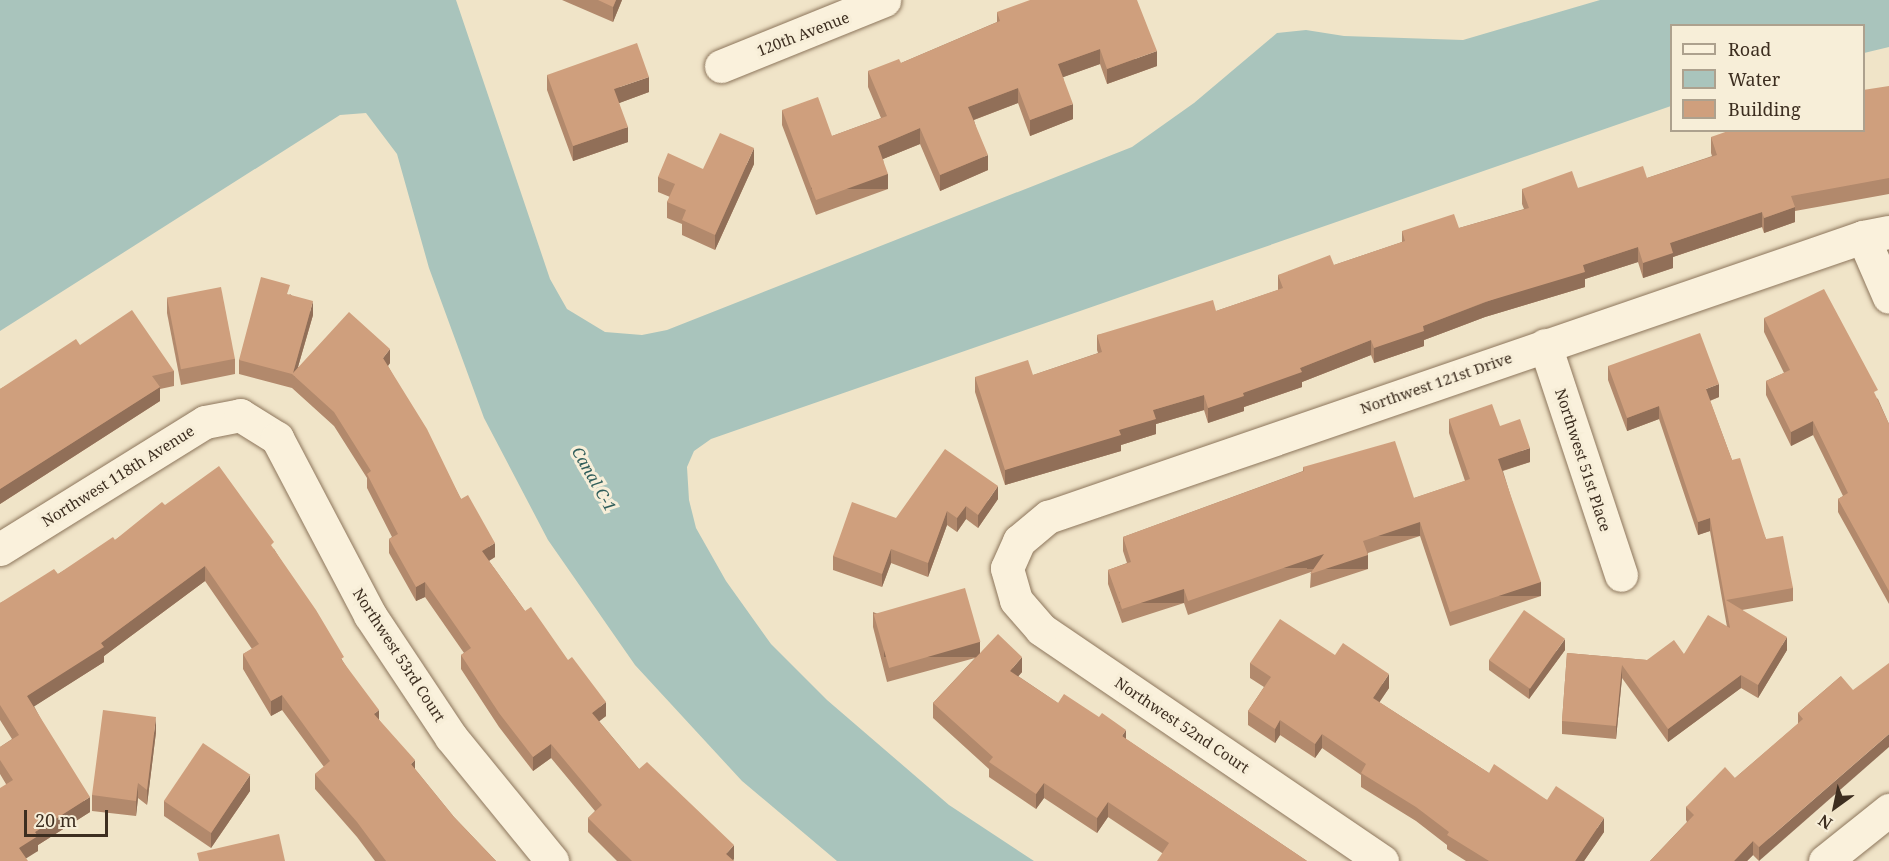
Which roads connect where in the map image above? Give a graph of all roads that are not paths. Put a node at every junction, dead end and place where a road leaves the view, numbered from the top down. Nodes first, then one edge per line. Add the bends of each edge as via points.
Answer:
1 (884, 0) edge
2 (721, 66) dead end
3 (1876, 234) edge
4 (1889, 297) edge
5 (1545, 345) junction
6 (240, 415) joint
7 (0, 549) edge
8 (1007, 568) joint
9 (1621, 575) dead end
10 (1889, 810) edge
11 (552, 861) edge
12 (1382, 861) edge
13 (1825, 861) edge

1 - 2 street, 120th Avenue
3 - 4 street
3 - 5 street, Northwest 121st Drive
5 - 8 street, Northwest 121st Drive via 1048,517 1019,541
5 - 9 street, Northwest 51st Place
6 - 7 street, Northwest 118th Avenue via 205,422
6 - 11 street, Northwest 53rd Court via 277,438 370,615 451,736
8 - 12 street, Northwest 52nd Court via 1016,600 1041,629
10 - 13 street

